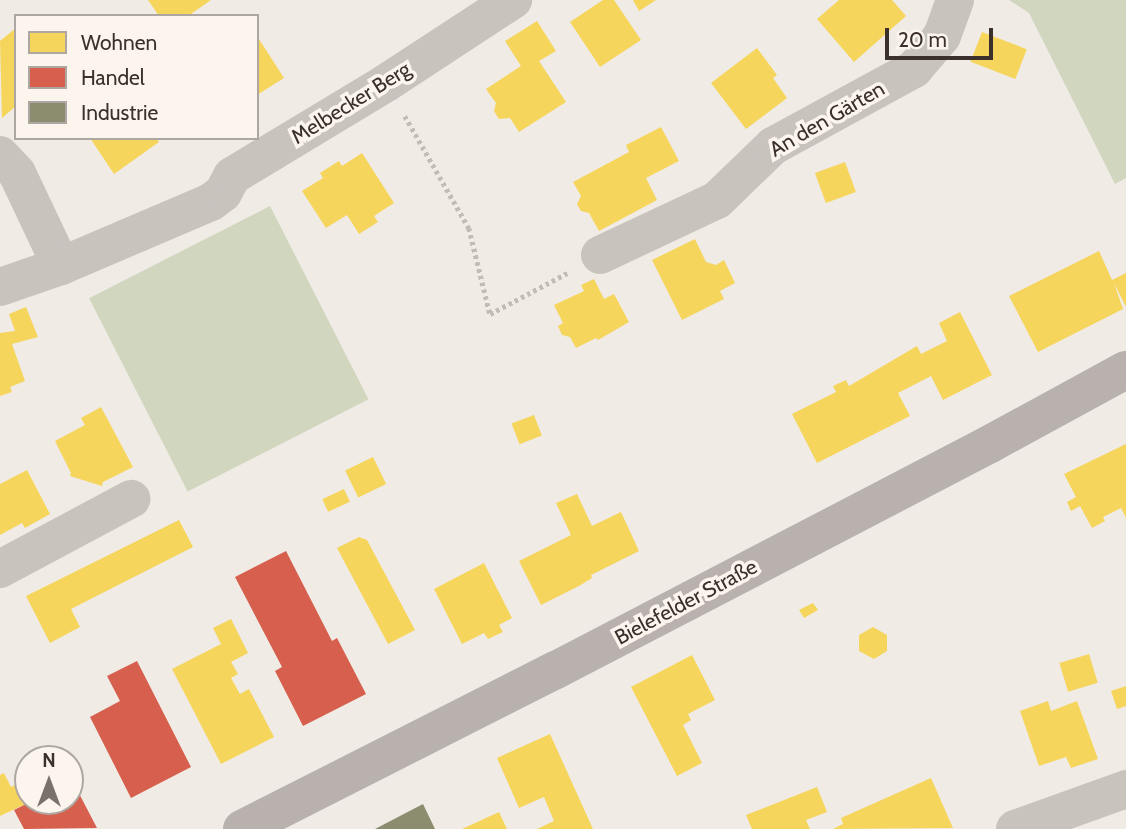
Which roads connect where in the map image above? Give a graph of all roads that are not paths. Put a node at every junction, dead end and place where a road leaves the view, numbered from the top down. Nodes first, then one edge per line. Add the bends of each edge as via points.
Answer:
1 (513, 0) edge
2 (956, 0) edge
3 (0, 155) edge
4 (600, 255) road end
5 (61, 266) junction
6 (0, 286) edge
7 (1126, 370) edge
8 (131, 499) dead end
9 (0, 569) edge
10 (1126, 789) edge
11 (1055, 821) edge
12 (243, 829) edge
13 (1015, 829) edge

1 - 5 street, Melbecker Berg via 232,176 223,193 211,202
2 - 4 street, An den Gärten via 942,36 914,69 773,146 718,200
3 - 5 street via 17,173
5 - 6 street, Melbecker Berg
7 - 12 main road, Bielefelder Straße
8 - 9 street
10 - 11 street
11 - 13 street

